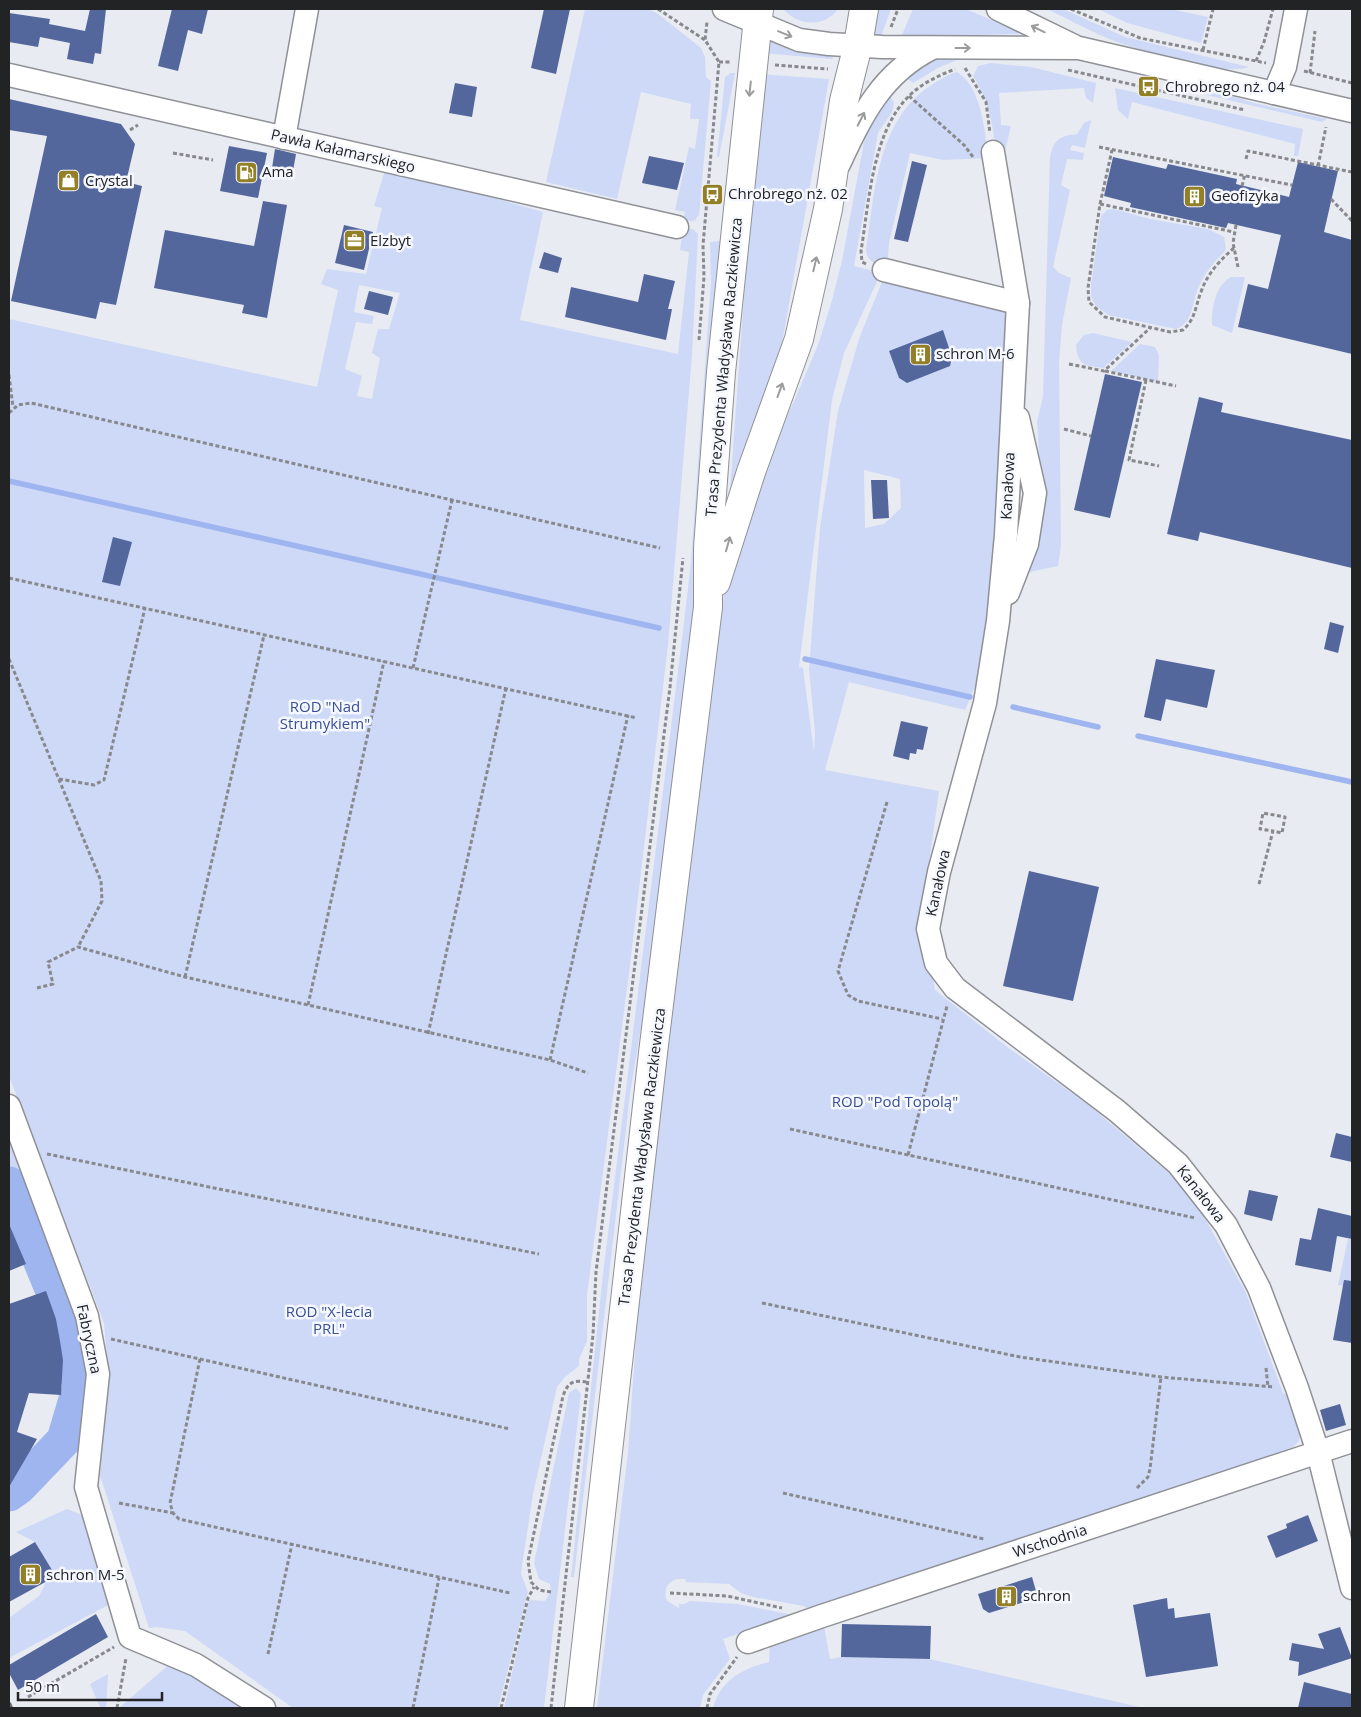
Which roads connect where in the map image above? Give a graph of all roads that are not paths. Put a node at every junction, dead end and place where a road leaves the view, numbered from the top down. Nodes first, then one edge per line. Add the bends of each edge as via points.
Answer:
1 (307, 9) edge
2 (864, 9) edge
3 (998, 9) edge
4 (1296, 9) edge
5 (716, 13) edge
6 (759, 16) edge
7 (934, 47) junction
8 (1079, 48) junction
9 (854, 58) junction
10 (9, 75) edge
11 (1274, 93) junction
12 (1352, 111) edge
13 (284, 138) junction
14 (985, 158) road end
15 (832, 179) junction
16 (677, 227) dead end
17 (884, 270) road end
18 (1018, 303) junction
19 (708, 607) junction
20 (9, 1106) edge
21 (1352, 1441) edge
22 (1318, 1452) junction
23 (1352, 1588) edge
24 (748, 1642) road end
25 (264, 1708) edge
26 (579, 1708) edge

1 - 13 street
2 - 9 main road, Trasa Prezydenta Władysława Raczkiewicza
8 -> 3 street
4 - 11 street via 1285,67
5 - 6 street
6 -> 9 street via 799,40 829,44
6 -> 19 main road, Trasa Prezydenta Władysława Raczkiewicza via 721,372 708,548
7 -> 8 street
7 - 9 street
15 -> 7 street via 869,104 888,79
8 - 11 street
9 - 15 main road, Trasa Prezydenta Władysława Raczkiewicza
10 - 13 street, Pawła Kałamarskiego
11 - 12 street
13 - 16 street, Pawła Kałamarskiego
14 - 18 street, Kanałowa
19 -> 15 main road, Trasa Prezydenta Władysława Raczkiewicza via 751,472 799,339
17 - 18 street
18 - 22 street, Kanałowa via 1006,536 998,621 985,703 939,872 928,929 936,963 954,988 1117,1111 1178,1164 1226,1225 1259,1288
19 - 26 main road, Trasa Prezydenta Władysława Raczkiewicza
20 - 25 street, Fabryczna via 87,1316 98,1374 86,1487 130,1638 196,1665
21 - 22 street, Wschodnia
22 - 23 street, Kanałowa
22 - 24 street, Wschodnia

